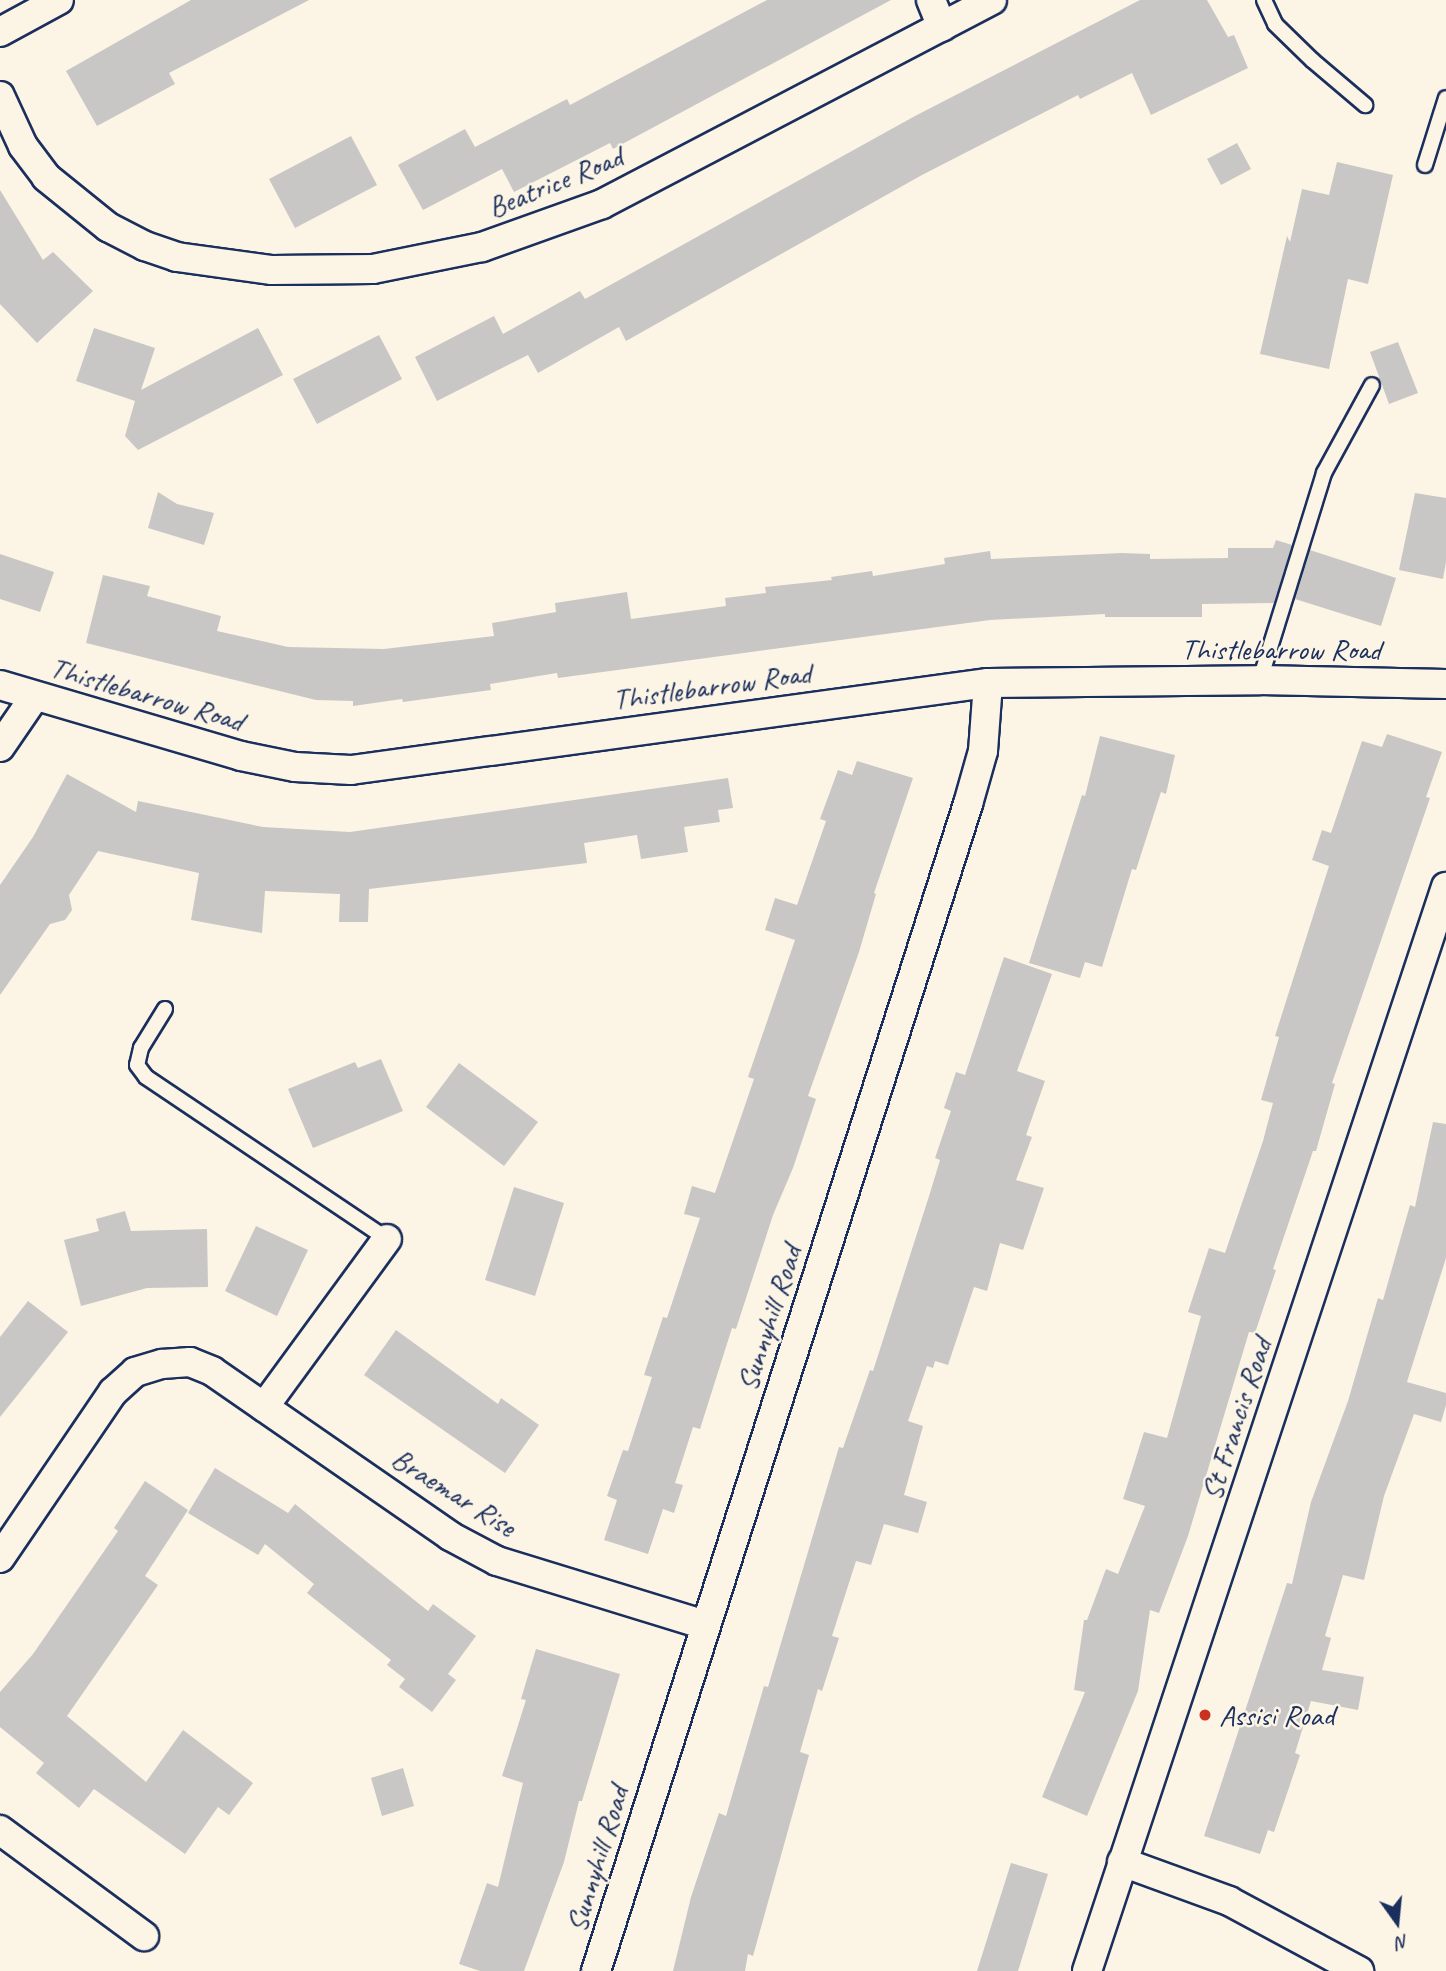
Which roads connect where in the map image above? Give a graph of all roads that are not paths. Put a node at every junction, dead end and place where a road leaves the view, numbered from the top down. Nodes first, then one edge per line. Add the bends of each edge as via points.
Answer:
1 (59, 0) edge
2 (931, 0) edge
3 (992, 0) edge
4 (1264, 0) edge
5 (942, 27) junction
6 (0, 32) edge
7 (0, 96) edge
8 (1446, 99) edge
9 (1365, 105) dead end
10 (1425, 164) dead end
11 (1372, 385) dead end
12 (1260, 680) junction
13 (988, 683) junction
14 (1446, 684) edge
15 (0, 685) edge
16 (35, 696) junction
17 (0, 747) edge
18 (1446, 887) edge
19 (165, 1009) dead end
20 (387, 1239) joint
21 (264, 1407) junction
22 (0, 1558) edge
23 (705, 1625) junction
24 (0, 1830) edge
25 (1122, 1862) junction
26 (144, 1936) dead end
27 (596, 1971) edge
28 (1087, 1971) edge
29 (1359, 1971) edge

1 - 6 street
2 - 5 street
3 - 5 street, Beatrice Road
4 - 9 lane via 1275,24
5 - 7 street, Beatrice Road via 602,204 470,250 373,269 272,270 177,257 145,246 108,227 47,177 23,146
8 - 10 lane
11 - 12 lane via 1324,473
12 - 13 street, Thistlebarrow Road
12 - 14 street, Thistlebarrow Road
13 - 16 street, Thistlebarrow Road via 351,770 295,767 241,756
13 - 23 street, Sunnyhill Road via 983,751 968,804
15 - 16 street, Thistlebarrow Road
16 - 17 street
18 - 25 street, St Francis Road
19 - 20 lane via 141,1048 137,1065 146,1077
20 - 21 street
21 - 22 street, Braemar Rise via 212,1371 190,1362 135,1372 113,1392
21 - 23 street, Braemar Rise via 450,1536 498,1561
23 - 27 street, Sunnyhill Road
24 - 26 street
25 - 28 street, St Francis Road
25 - 29 street via 1229,1900

